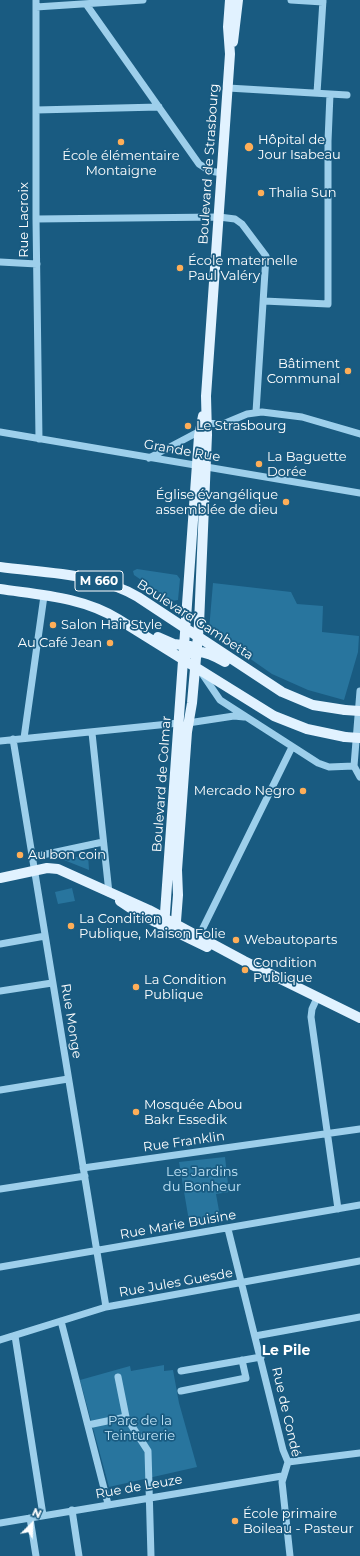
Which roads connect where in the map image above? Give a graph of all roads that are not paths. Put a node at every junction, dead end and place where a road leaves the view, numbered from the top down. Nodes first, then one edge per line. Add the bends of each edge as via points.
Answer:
1 (144, 0) edge
2 (230, 0) edge
3 (238, 0) edge
4 (292, 0) edge
5 (323, 1) edge
6 (36, 3) edge
7 (86, 4) junction
8 (230, 54) junction
9 (228, 88) junction
10 (317, 93) junction
11 (330, 94) junction
12 (347, 96) dead end
13 (159, 107) junction
14 (36, 110) junction
15 (222, 173) junction
16 (219, 217) junction
17 (36, 219) junction
18 (0, 262) edge
19 (36, 264) junction
20 (264, 301) junction
21 (256, 412) junction
22 (203, 426) junction
23 (0, 432) edge
24 (360, 434) edge
25 (39, 439) junction
26 (149, 458) junction
27 (201, 467) junction
28 (360, 493) edge
29 (0, 566) edge
30 (0, 589) edge
31 (44, 596) junction
32 (99, 609) junction
33 (186, 629) junction
34 (198, 637) junction
35 (185, 645) junction
36 (196, 652) junction
37 (183, 660) junction
38 (198, 670) junction
39 (360, 691) edge
40 (282, 692) junction
41 (360, 711) edge
42 (246, 717) junction
43 (184, 723) junction
44 (92, 733) junction
45 (24, 738) junction
46 (360, 738) edge
47 (13, 739) junction
48 (0, 741) edge
49 (292, 747) junction
50 (354, 766) junction
51 (360, 777) edge
52 (103, 842) junction
53 (33, 857) junction
54 (35, 870) junction
55 (0, 878) edge
56 (109, 893) junction
57 (170, 925) junction
58 (45, 936) junction
59 (199, 936) junction
60 (0, 944) edge
61 (52, 983) junction
62 (291, 985) junction
63 (0, 991) edge
64 (317, 998) junction
65 (360, 1018) edge
66 (68, 1079) junction
67 (0, 1090) edge
68 (360, 1129) edge
69 (328, 1134) junction
70 (83, 1168) junction
71 (85, 1176) junction
72 (0, 1189) edge
73 (360, 1205) edge
74 (338, 1209) junction
75 (228, 1228) junction
76 (97, 1251) junction
77 (360, 1261) edge
78 (0, 1267) edge
79 (242, 1283) junction
80 (106, 1307) junction
81 (360, 1317) edge
82 (60, 1321) junction
83 (15, 1336) junction
84 (256, 1336) junction
85 (0, 1340) edge
86 (261, 1357) junction
87 (242, 1360) junction
88 (181, 1371) dead end
89 (118, 1377) dead end
90 (181, 1391) dead end
91 (126, 1417) junction
92 (88, 1425) junction
93 (360, 1453) edge
94 (288, 1462) junction
95 (282, 1476) junction
96 (149, 1498) junction
97 (108, 1504) junction
98 (72, 1510) junction
99 (43, 1515) junction
100 (30, 1518) junction
101 (0, 1523) edge
102 (36, 1556) edge
103 (79, 1556) edge
104 (151, 1556) edge
105 (290, 1556) edge

1 - 7 street
2 - 8 main road, Boulevard de Strasbourg
3 - 8 main road, Boulevard de Strasbourg via 236,28
4 - 5 street
5 - 10 street
6 - 7 street
6 - 14 street, Rue Lacroix
7 - 13 street
8 - 9 main road, Boulevard de Strasbourg
9 - 10 street
9 - 15 main road, Boulevard de Strasbourg
10 - 11 street
11 - 12 street
11 - 20 street via 328,304
13 - 14 street
13 - 15 street via 199,164 210,171
14 - 17 street, Rue Lacroix
15 - 16 main road, Boulevard de Strasbourg
16 - 17 street
16 - 20 street via 235,219 242,224 266,256
16 - 22 main road, Boulevard de Strasbourg
17 - 19 street, Rue Lacroix
18 - 19 street
19 - 25 street, Rue Lacroix
20 - 21 street
21 - 22 street via 226,423
21 - 24 street via 302,417
22 - 26 street
22 - 27 main road, Boulevard de Strasbourg
23 - 25 street, Grande Rue
25 - 26 street, Grande Rue
26 - 27 street, Grande Rue
27 - 28 street, Grande Rue
27 - 33 main road, Boulevard de Colmar
27 - 34 main road, Boulevard de Colmar
29 - 33 main road, Boulevard Gambetta / M 660 via 117,586
30 - 31 main road, M 660
31 - 32 main road, M 660 via 79,601
31 - 45 street
32 - 35 main road via 125,617 166,641
32 - 37 main road, M 660
33 - 34 main road, Boulevard Gambetta / M 660
33 - 35 main road, Boulevard de Colmar
34 - 35 main road via 192,645
34 - 36 main road, Boulevard de Colmar
34 - 40 main road, Boulevard Gambetta / M 660
35 - 37 main road, Boulevard de Colmar
36 - 37 main road
36 - 38 main road, Boulevard de Colmar
36 - 40 main road via 217,657 257,683
37 - 38 main road, M 660
37 - 43 main road, Boulevard de Colmar
38 - 42 street via 218,698
38 - 43 main road, Boulevard de Colmar via 192,703
38 - 46 main road, M 660, bridge via 282,720 320,733
39 - 50 street
40 - 41 main road, Boulevard Gambetta / M 660, bridge via 313,705
42 - 43 street
42 - 49 street
43 - 44 street
43 - 57 main road, Boulevard de Colmar via 177,870 179,889
44 - 45 street
44 - 52 street
45 - 47 street
47 - 48 street
47 - 53 street, Rue Monge
49 - 50 street via 322,765
49 - 59 street
50 - 51 street
52 - 53 street
52 - 56 street
53 - 54 street, Rue Monge
54 - 55 main road
54 - 56 main road via 58,869
54 - 58 street, Rue Monge
56 - 57 main road via 131,909
57 - 59 main road
57 - 62 main road
58 - 60 street
58 - 61 street, Rue Monge
59 - 62 main road
61 - 63 street
61 - 66 street, Rue Monge
62 - 64 main road
64 - 65 main road
64 - 69 street via 311,1017
66 - 67 street
66 - 70 street, Rue Monge
68 - 69 street, Rue Franklin
69 - 70 street, Rue Franklin
69 - 74 street
70 - 71 street, Rue Monge
71 - 72 street
71 - 76 street, Rue Monge
73 - 74 street, Rue Marie Buisine
74 - 75 street, Rue Marie Buisine
75 - 76 street, Rue Marie Buisine
75 - 79 street, Rue de Condé
76 - 78 street, Rue Marie Buisine
76 - 80 street, Rue Monge
77 - 79 street, Rue Jules Guesde
79 - 80 street, Rue Jules Guesde
79 - 84 street, Rue de Condé
80 - 82 street, Rue Jules Guesde
81 - 84 street
82 - 83 street, Rue Jules Guesde
82 - 92 street
83 - 85 street, Rue Jules Guesde
83 - 99 street
84 - 86 street, Rue de Condé
86 - 87 street
86 - 94 street, Rue de Condé
87 - 88 street
87 - 90 street via 246,1378
89 - 91 street
91 - 92 street
91 - 96 street via 148,1451
92 - 97 street
93 - 94 street
94 - 95 street, Rue de Condé
95 - 96 street, Rue de Leuze
95 - 105 street, Rue de Condé
96 - 97 street, Rue de Leuze
96 - 104 street
97 - 98 street, Rue de Leuze
98 - 99 street, Rue de Leuze
98 - 103 street
99 - 100 street, Rue de Leuze
100 - 101 street, Rue de Leuze
100 - 102 street

